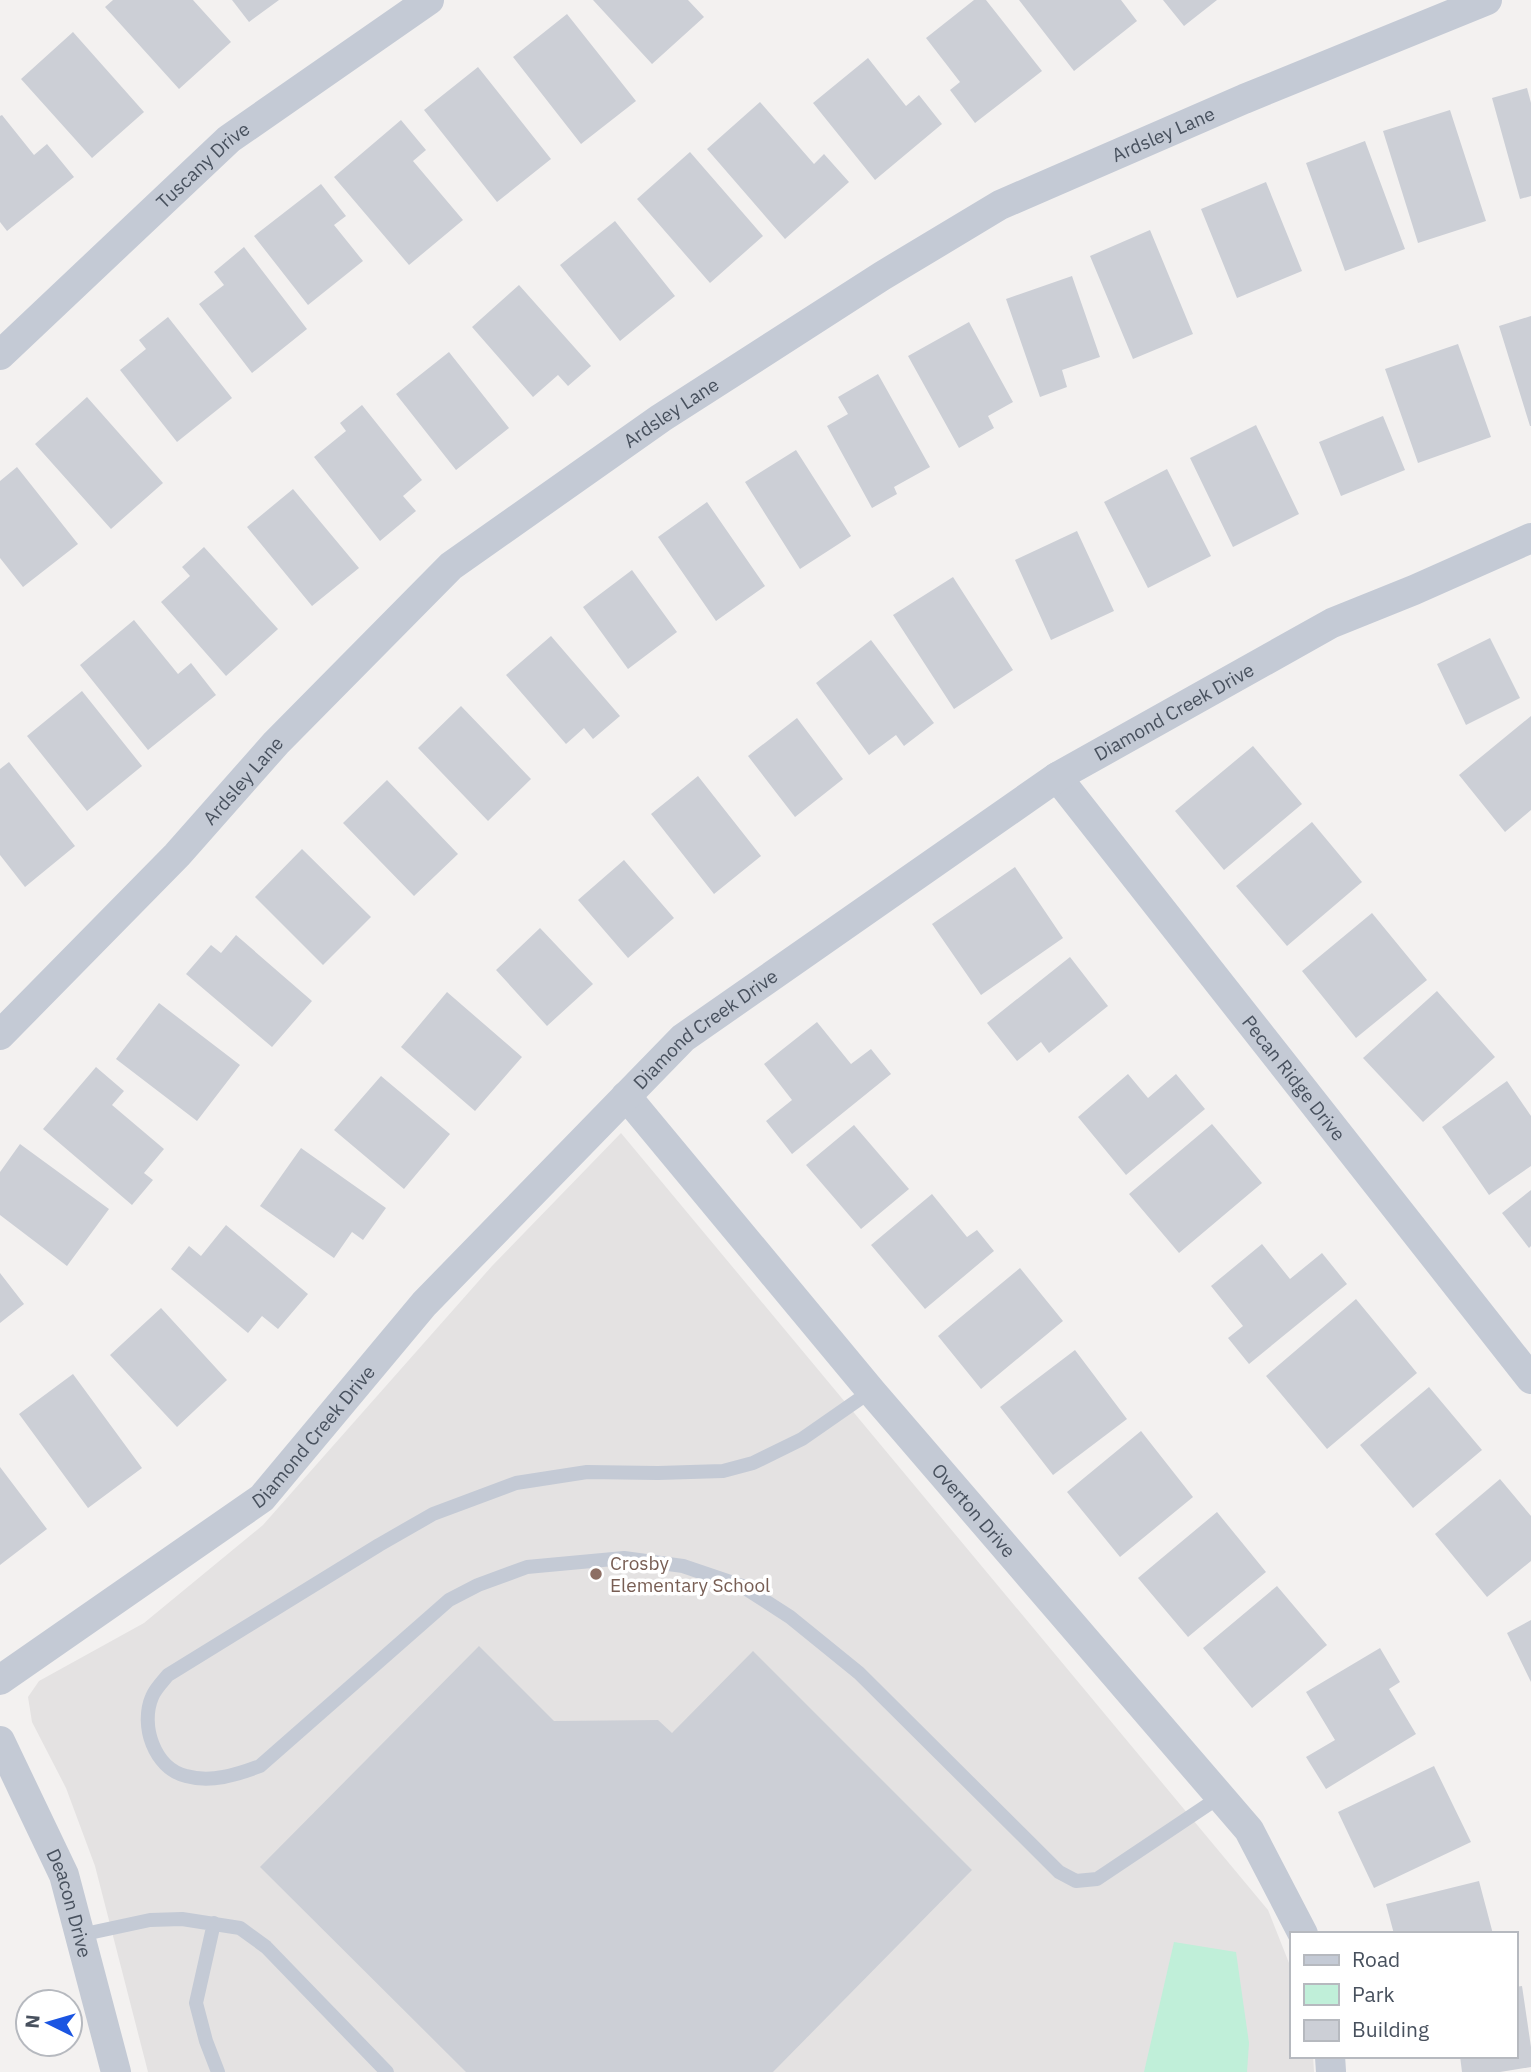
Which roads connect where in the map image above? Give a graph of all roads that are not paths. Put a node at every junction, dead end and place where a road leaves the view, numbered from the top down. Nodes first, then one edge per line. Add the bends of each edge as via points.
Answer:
1 (429, 0) edge
2 (1487, 0) edge
3 (0, 355) edge
4 (1531, 538) edge
5 (1057, 777) junction
6 (0, 1035) edge
7 (626, 1096) junction
8 (1531, 1378) edge
9 (871, 1391) junction
10 (0, 1680) edge
11 (0, 1741) edge
12 (1221, 1796) junction
13 (214, 1923) junction
14 (1302, 1932) edge
15 (80, 1935) junction
16 (116, 2072) edge
17 (218, 2072) edge
18 (387, 2072) edge

1 - 3 street, Tuscany Drive via 229,139
2 - 6 street, Ardsley Lane via 1000,205 661,418 451,566
4 - 5 street, Diamond Creek Drive via 1332,623
5 - 7 street, Diamond Creek Drive via 682,1038
5 - 8 street, Pecan Ridge Drive
7 - 9 street, Overton Drive
7 - 10 street, Diamond Creek Drive via 424,1304 262,1498
9 - 12 street, Overton Drive
9 - 12 lane via 802,1439 753,1463 723,1471 587,1472 516,1483 433,1514 167,1675 152,1697 146,1727 156,1751 170,1770 186,1777 212,1779 260,1766 449,1601 527,1567 624,1559 682,1566 742,1586 790,1617 859,1673 1059,1872 1076,1881 1097,1879
11 - 15 street, Deacon Drive via 64,1875
12 - 14 street, Overton Drive via 1250,1830
13 - 15 lane via 150,1920
13 - 17 lane via 196,2003
13 - 18 lane via 240,1928 266,1947
15 - 16 street, Deacon Drive

